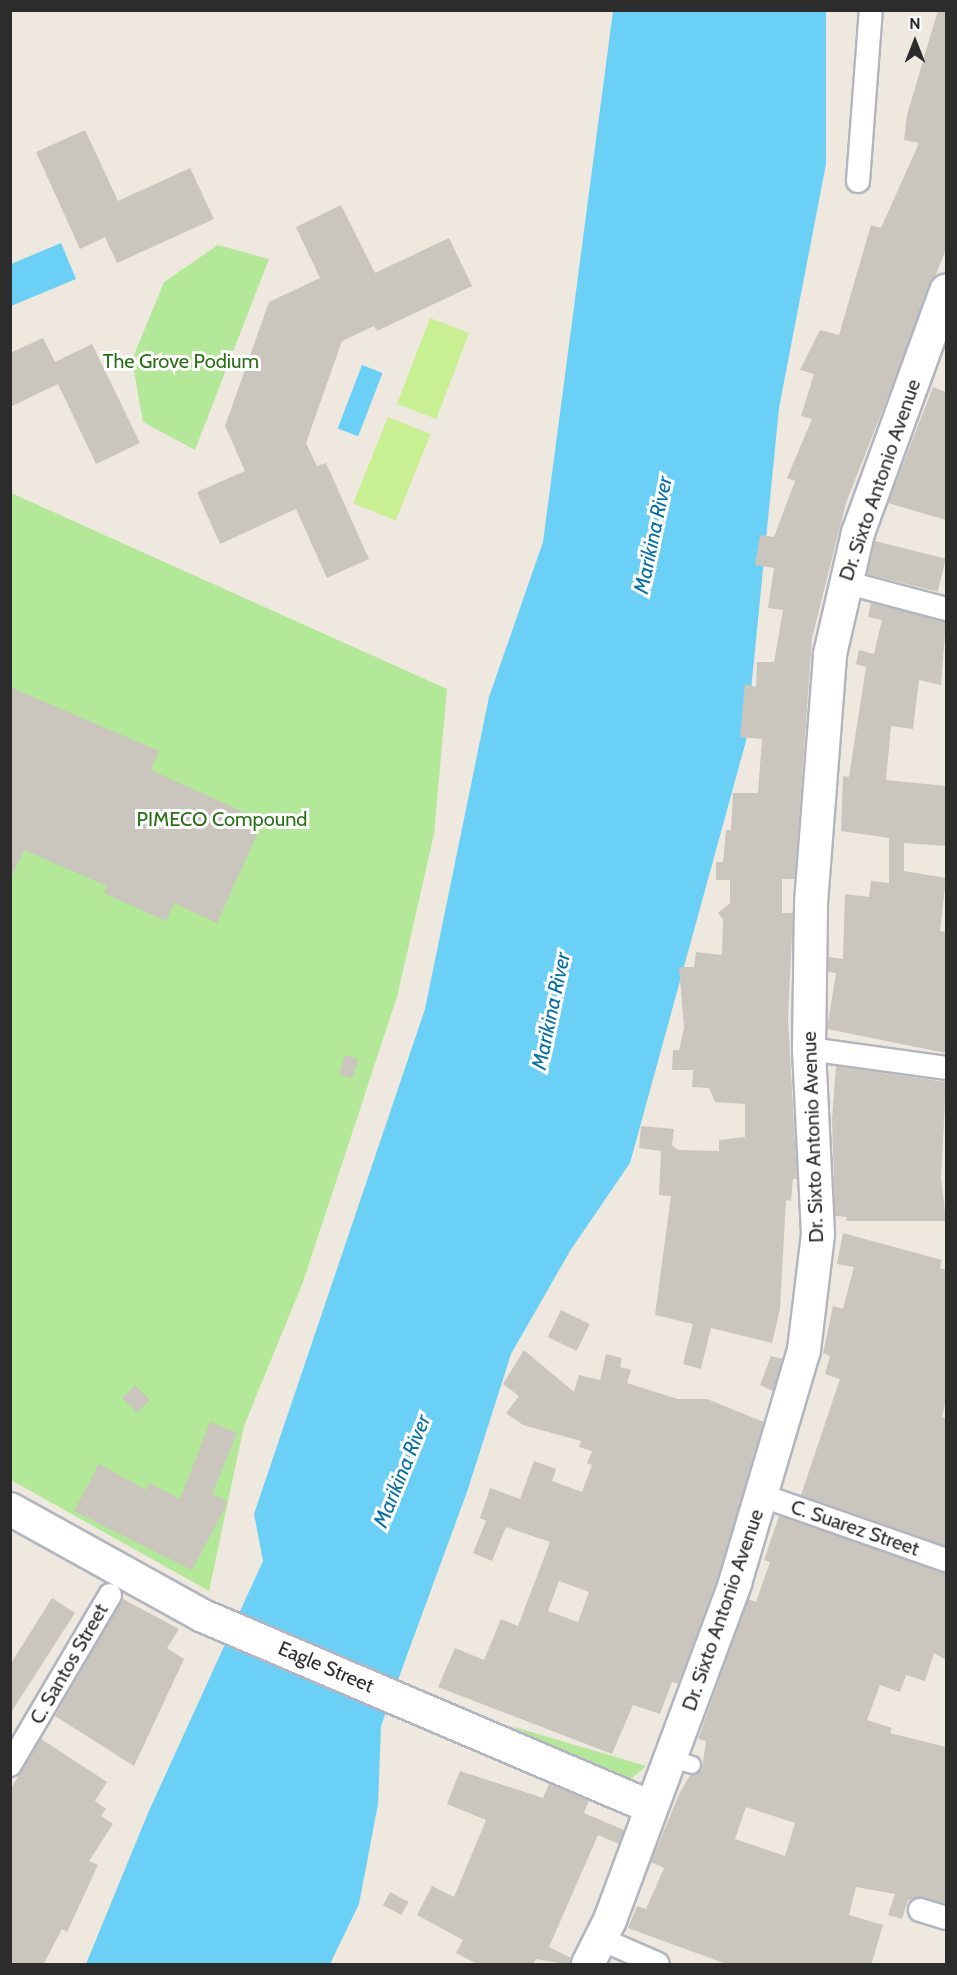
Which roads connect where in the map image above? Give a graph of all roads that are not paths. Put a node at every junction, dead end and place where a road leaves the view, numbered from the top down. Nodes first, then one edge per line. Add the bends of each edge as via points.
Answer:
1 (871, 10) edge
2 (858, 181) dead end
3 (946, 291) edge
4 (844, 582) junction
5 (946, 609) edge
6 (809, 1048) junction
7 (946, 1068) edge
8 (763, 1496) junction
9 (10, 1509) edge
10 (946, 1560) edge
11 (110, 1594) dead end
12 (10, 1765) edge
13 (650, 1807) junction
14 (920, 1910) dead end
15 (946, 1918) edge
16 (594, 1952) edge
17 (658, 1965) edge

1 - 2 street
3 - 4 main road, Dr. Sixto Antonio Avenue
4 - 5 street
4 - 6 main road, Dr. Sixto Antonio Avenue via 830,654 821,756
6 - 7 street
6 - 8 main road, Dr. Sixto Antonio Avenue via 817,1181 814,1293
8 - 10 street, C. Suarez Street
8 - 13 main road, Dr. Sixto Antonio Avenue via 681,1761
9 - 13 main road, Eagle Street via 203,1616
11 - 12 street, C. Santos Street
13 - 16 main road, Dr. Sixto Antonio Avenue
14 - 15 street
16 - 17 street

